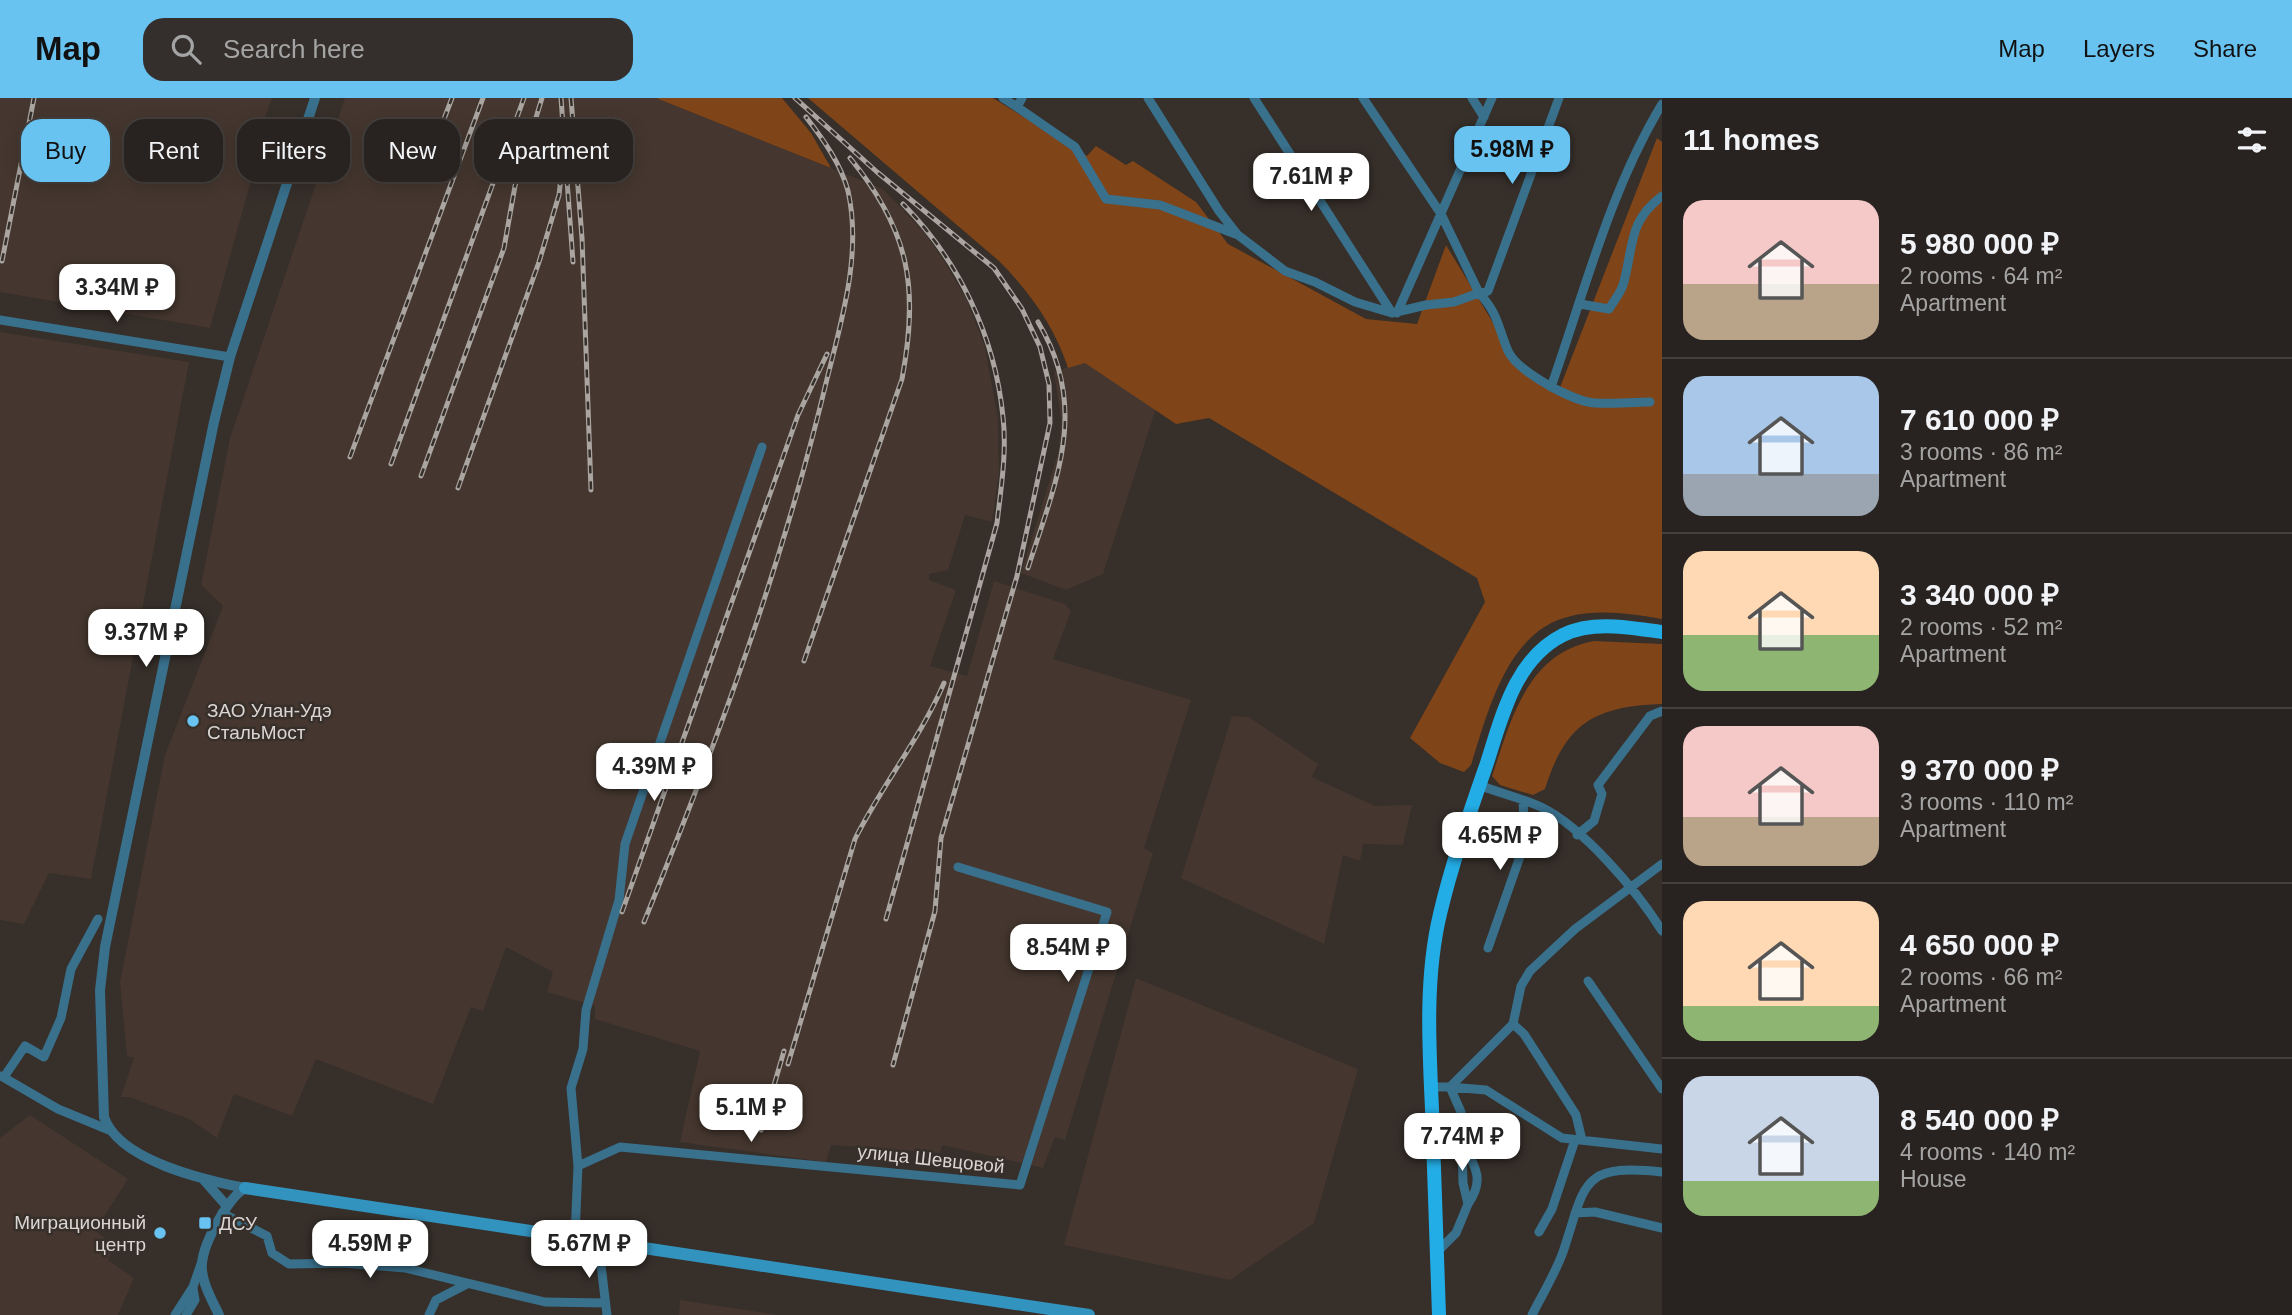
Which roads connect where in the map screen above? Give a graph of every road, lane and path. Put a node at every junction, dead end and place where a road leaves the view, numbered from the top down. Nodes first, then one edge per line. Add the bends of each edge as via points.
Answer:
1 (315, 98) edge
2 (1003, 98) edge
3 (1022, 98) edge
4 (1148, 98) edge
5 (1254, 98) edge
6 (1363, 98) edge
7 (1472, 98) edge
8 (1492, 98) edge
9 (1559, 98) edge
10 (1662, 104) edge
11 (1017, 107) junction
12 (1484, 117) junction
13 (1662, 196) edge
14 (1441, 214) junction
15 (1238, 235) junction
16 (1479, 293) junction
17 (1580, 304) junction
18 (1394, 313) junction
19 (0, 320) edge
20 (230, 357) junction
21 (1550, 387) junction
22 (1650, 402) dead end
23 (762, 447) dead end
24 (1662, 632) edge
25 (1662, 711) edge
26 (1479, 785) junction
27 (1523, 801) junction
28 (1577, 835) junction
29 (1662, 864) edge
30 (958, 867) dead end
31 (1632, 886) junction
32 (98, 919) dead end
33 (1662, 931) edge
34 (1488, 948) dead end
35 (1588, 981) dead end
36 (1513, 1024) junction
37 (2, 1076) edge
38 (1431, 1087) junction
39 (1450, 1087) junction
40 (1662, 1089) edge
41 (108, 1130) junction
42 (1578, 1140) junction
43 (1462, 1144) junction
44 (1662, 1149) edge
45 (578, 1166) junction
46 (1662, 1172) edge
47 (204, 1180) junction
48 (245, 1188) junction
49 (1468, 1204) junction
50 (224, 1209) junction
51 (1575, 1213) junction
52 (1662, 1228) edge
53 (1539, 1233) dead end
54 (575, 1236) junction
55 (598, 1240) junction
56 (1437, 1252) junction
57 (202, 1263) junction
58 (467, 1284) junction
59 (193, 1287) junction
60 (605, 1303) junction
61 (175, 1315) edge
62 (186, 1315) edge
63 (219, 1315) edge
64 (429, 1315) edge
65 (607, 1315) edge
66 (1090, 1315) edge
67 (1439, 1315) edge
68 (1532, 1315) edge

1 - 20 street
2 - 11 street
3 - 11 street
4 - 15 street
5 - 18 street
6 - 14 street
7 - 12 street
8 - 12 street
9 - 16 street via 1489,291
10 - 17 street via 1646,130 1609,218
11 - 15 street via 1075,147 1106,199 1160,205
12 - 14 street
13 - 17 street via 1648,206 1632,233 1622,288 1609,309
14 - 16 street
14 - 18 street
15 - 18 street via 1285,271 1355,302
16 - 18 street
16 - 21 street via 1501,324 1509,353
17 - 21 street
19 - 20 street
20 - 41 street via 105,947 100,990
21 - 22 street via 1592,404
23 - 45 street via 625,844 619,900 586,1010 583,1049 571,1088
24 - 26 main road via 1588,627 1564,634 1544,648 1507,700
25 - 28 street via 1650,716 1598,785 1602,794 1594,821
26 - 27 street
26 - 38 main road via 1440,915 1430,980
27 - 28 street via 1542,807
27 - 34 street via 1525,842
28 - 31 street
29 - 31 street
30 - 45 street, улица Шевцовой via 1107,912 1020,1185 620,1147
31 - 33 street
31 - 36 street via 1530,971 1521,986
32 - 37 street via 71,969 61,1018 44,1057 25,1046
35 - 40 street
36 - 39 street
36 - 42 street via 1576,1115
37 - 41 street via 58,1109
38 - 39 street
38 - 56 main road
39 - 42 street via 1486,1090 1562,1138
39 - 43 street via 1461,1112
41 - 47 street via 171,1170
42 - 44 street
42 - 53 street
43 - 49 street
43 - 49 street via 1478,1177
45 - 54 street
46 - 51 street via 1626,1168 1606,1172 1586,1186
47 - 48 street
47 - 50 street
48 - 50 street via 234,1194
48 - 54 main road
49 - 56 street via 1456,1233
50 - 57 street
50 - 58 street via 267,1236 272,1253 289,1264 405,1268
51 - 52 street via 1595,1212
51 - 68 street via 1562,1255
54 - 55 main road
55 - 60 street
55 - 66 main road
56 - 67 main road
57 - 59 street
57 - 63 street
58 - 60 street via 545,1302
58 - 64 street via 436,1300
59 - 61 street
59 - 62 street via 195,1300
60 - 65 street

